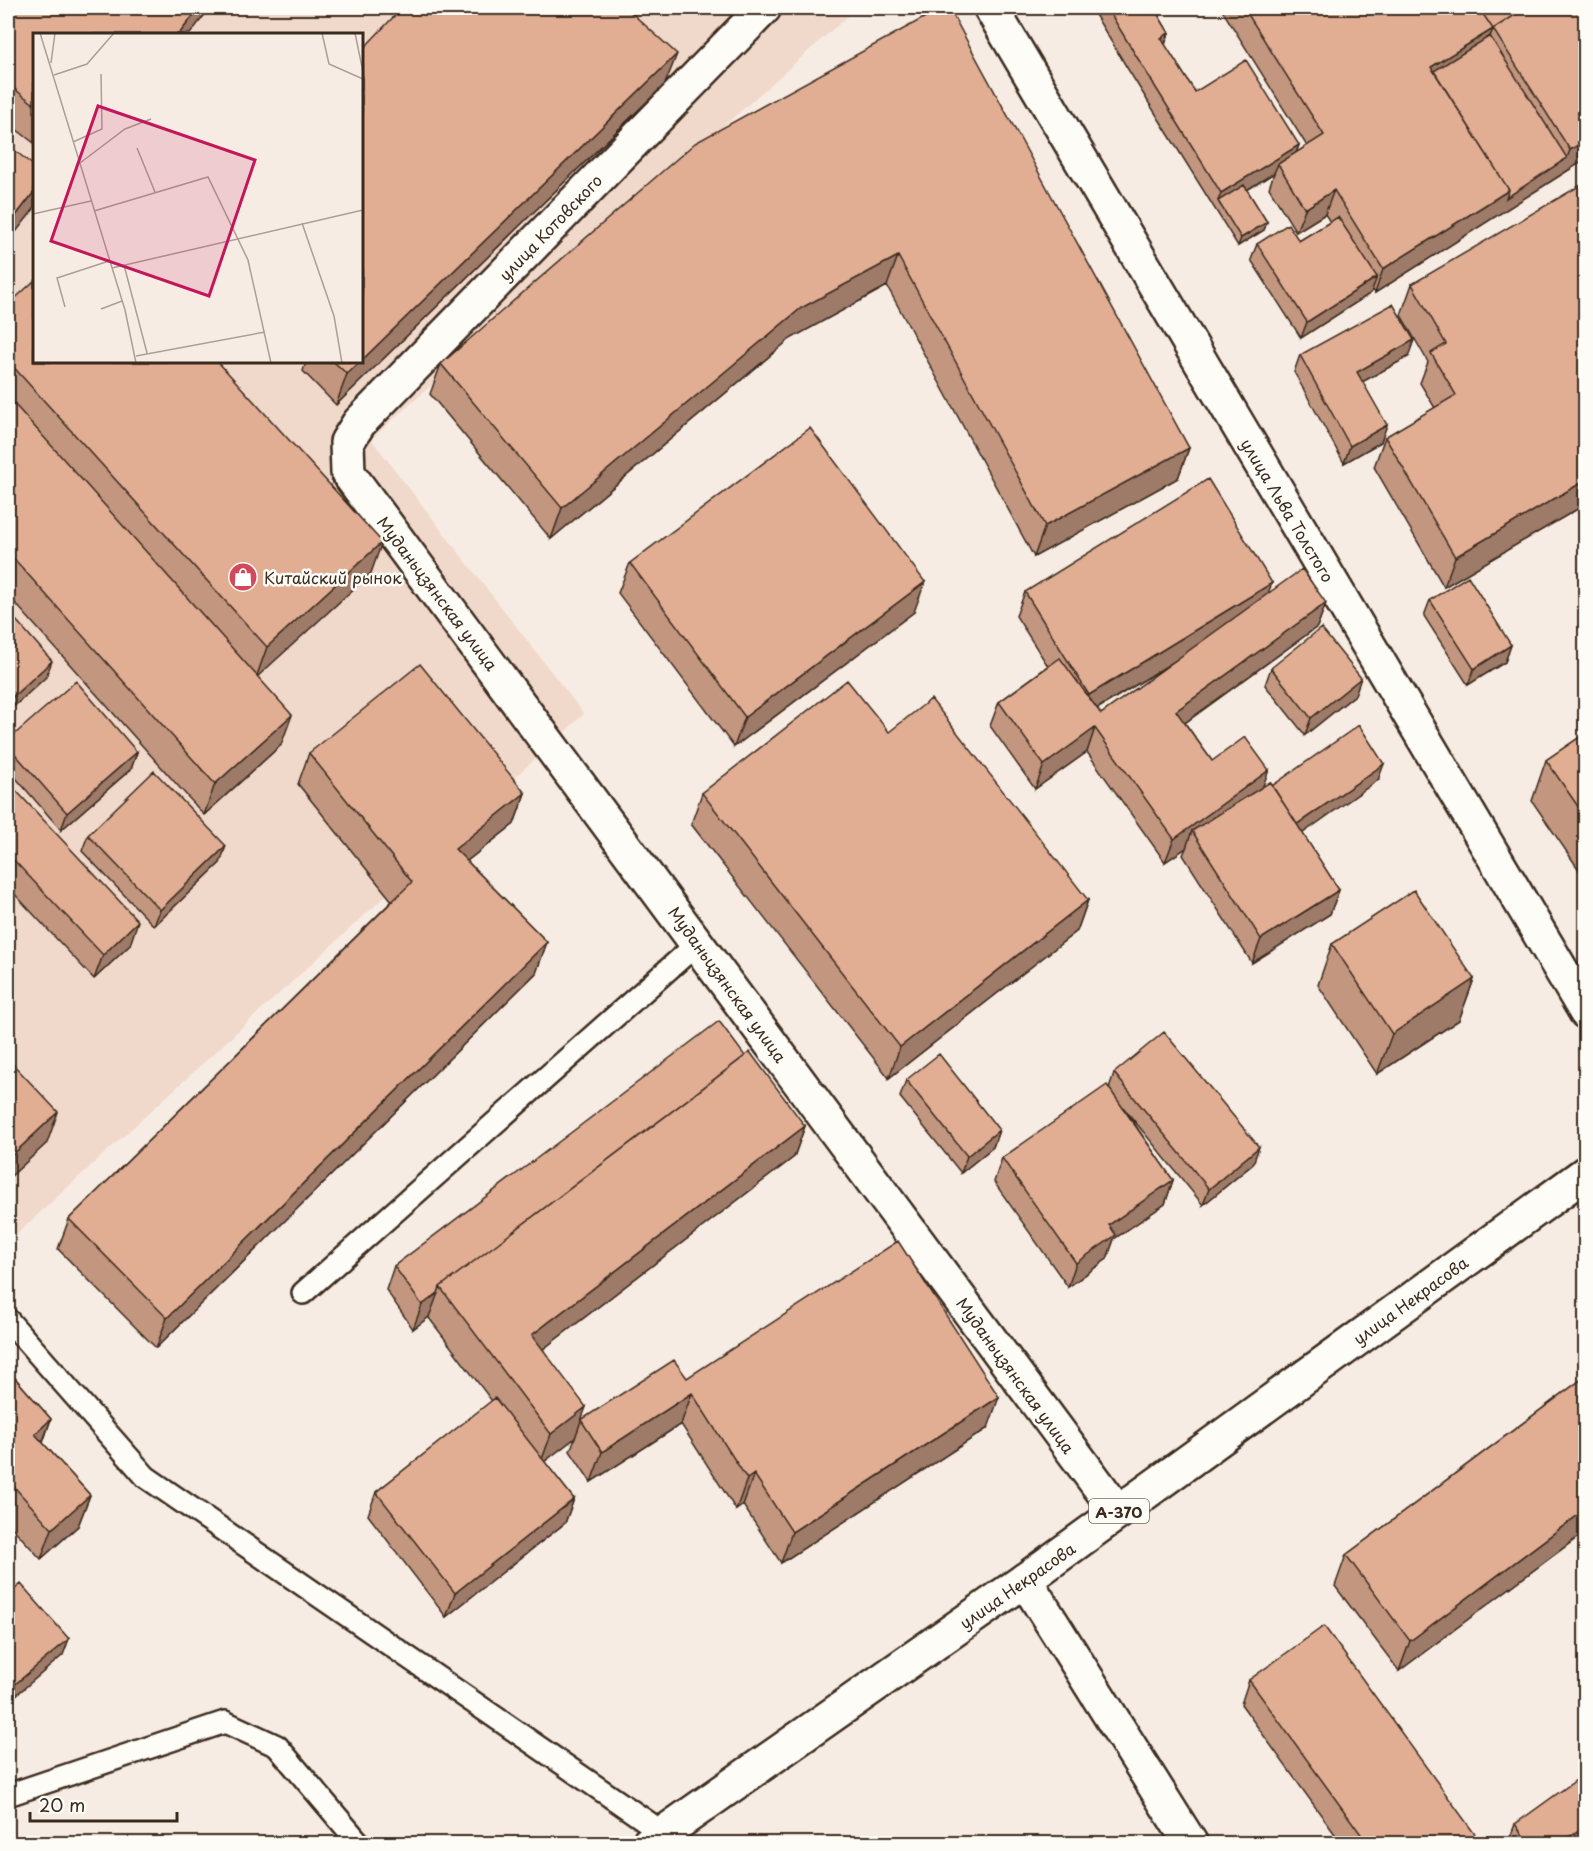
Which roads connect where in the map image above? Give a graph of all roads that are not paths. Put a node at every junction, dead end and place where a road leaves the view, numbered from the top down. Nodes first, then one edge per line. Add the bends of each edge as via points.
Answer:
1 (764, 8) edge
2 (991, 8) edge
3 (346, 453) joint
4 (698, 943) junction
5 (1583, 1001) edge
6 (1586, 1173) edge
7 (303, 1293) dead end
8 (8, 1320) edge
9 (1118, 1512) junction
10 (1025, 1580) junction
11 (8, 1795) edge
12 (655, 1838) edge
13 (360, 1844) edge
14 (1191, 1844) edge

1 - 3 main road, улица Котовского via 359,423 347,442
2 - 5 main road, улица Льва Толстого
3 - 4 main road, Муданьцзянская улица via 348,473
4 - 7 lane
4 - 9 main road, Муданьцзянская улица
6 - 9 main road, улица Некрасова / А-370
8 - 12 lane via 146,1477
9 - 10 main road, улица Некрасова / А-370
10 - 12 main road, улица Некрасова / А-370
10 - 14 main road
11 - 13 lane via 225,1722 277,1746

